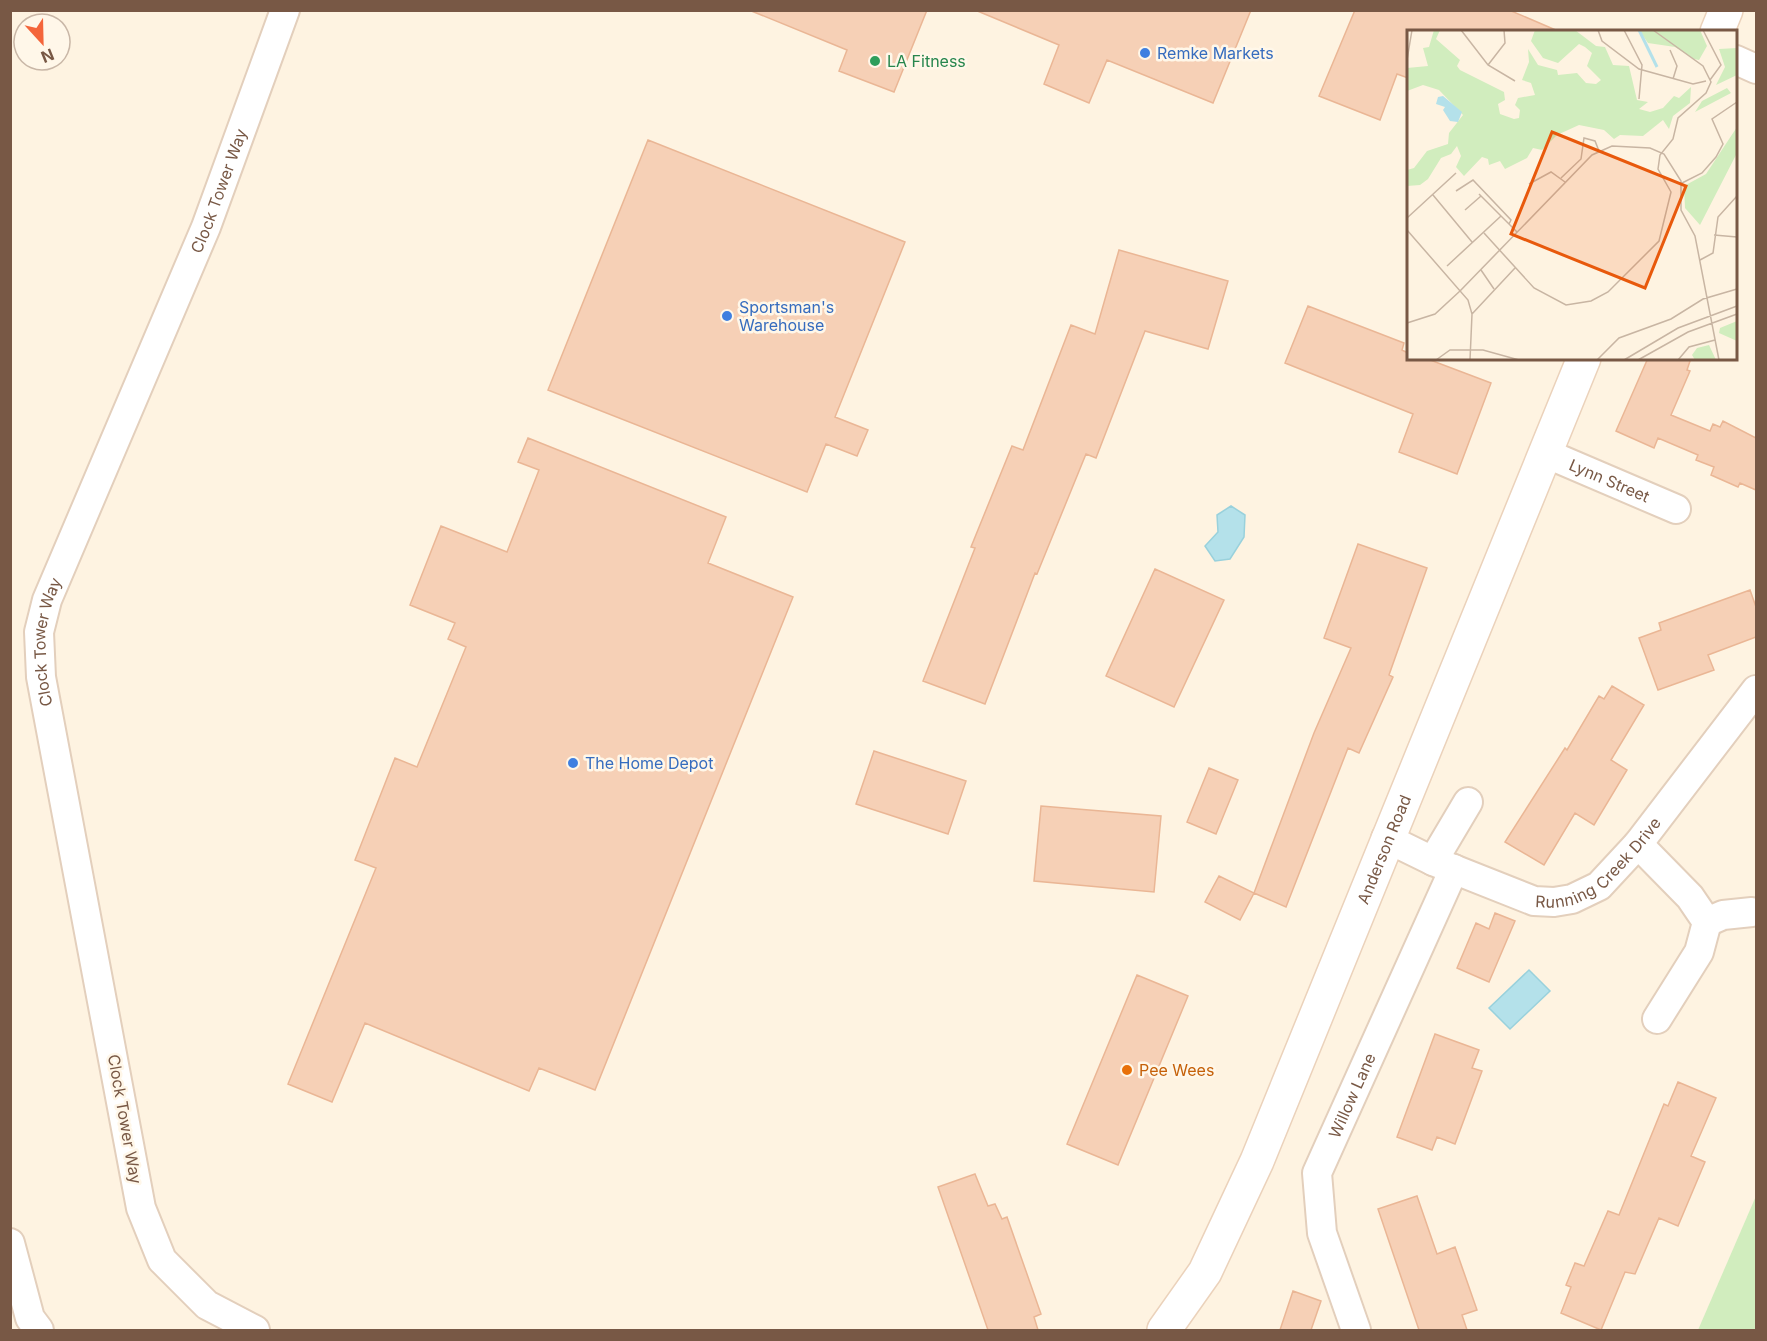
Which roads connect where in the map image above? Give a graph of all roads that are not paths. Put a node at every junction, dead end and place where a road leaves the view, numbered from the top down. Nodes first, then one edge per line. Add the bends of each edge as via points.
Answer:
1 (285, 10) edge
2 (1726, 10) edge
3 (1718, 30) edge
4 (1737, 60) edge
5 (1756, 69) edge
6 (1583, 360) edge
7 (1545, 453) junction
8 (1676, 508) dead end
9 (1756, 690) edge
10 (1468, 802) dead end
11 (1386, 838) junction
12 (1638, 844) junction
13 (1443, 865) junction
14 (1752, 912) dead end
15 (1707, 922) junction
16 (1657, 1019) dead end
17 (10, 1243) edge
18 (39, 1330) edge
19 (255, 1330) edge
20 (1164, 1330) edge
21 (1356, 1330) edge

1 - 19 street, Clock Tower Way via 206,227 47,600 39,632 41,677 141,1208 162,1260 207,1305
2 - 3 street
4 - 5 street
6 - 7 street, Anderson Road
7 - 8 street, Lynn Street
7 - 11 street, Anderson Road
9 - 12 street, Running Creek Drive
10 - 13 street, Willow Lane
11 - 13 street, Running Creek Drive
11 - 20 street, Anderson Road via 1235,1211 1205,1272
12 - 13 street, Running Creek Drive via 1599,886 1572,899 1554,902 1534,901
12 - 15 street via 1690,897
13 - 21 street, Willow Lane via 1317,1173 1322,1233
14 - 15 street via 1723,915
15 - 16 street via 1699,952
17 - 18 street via 30,1318

